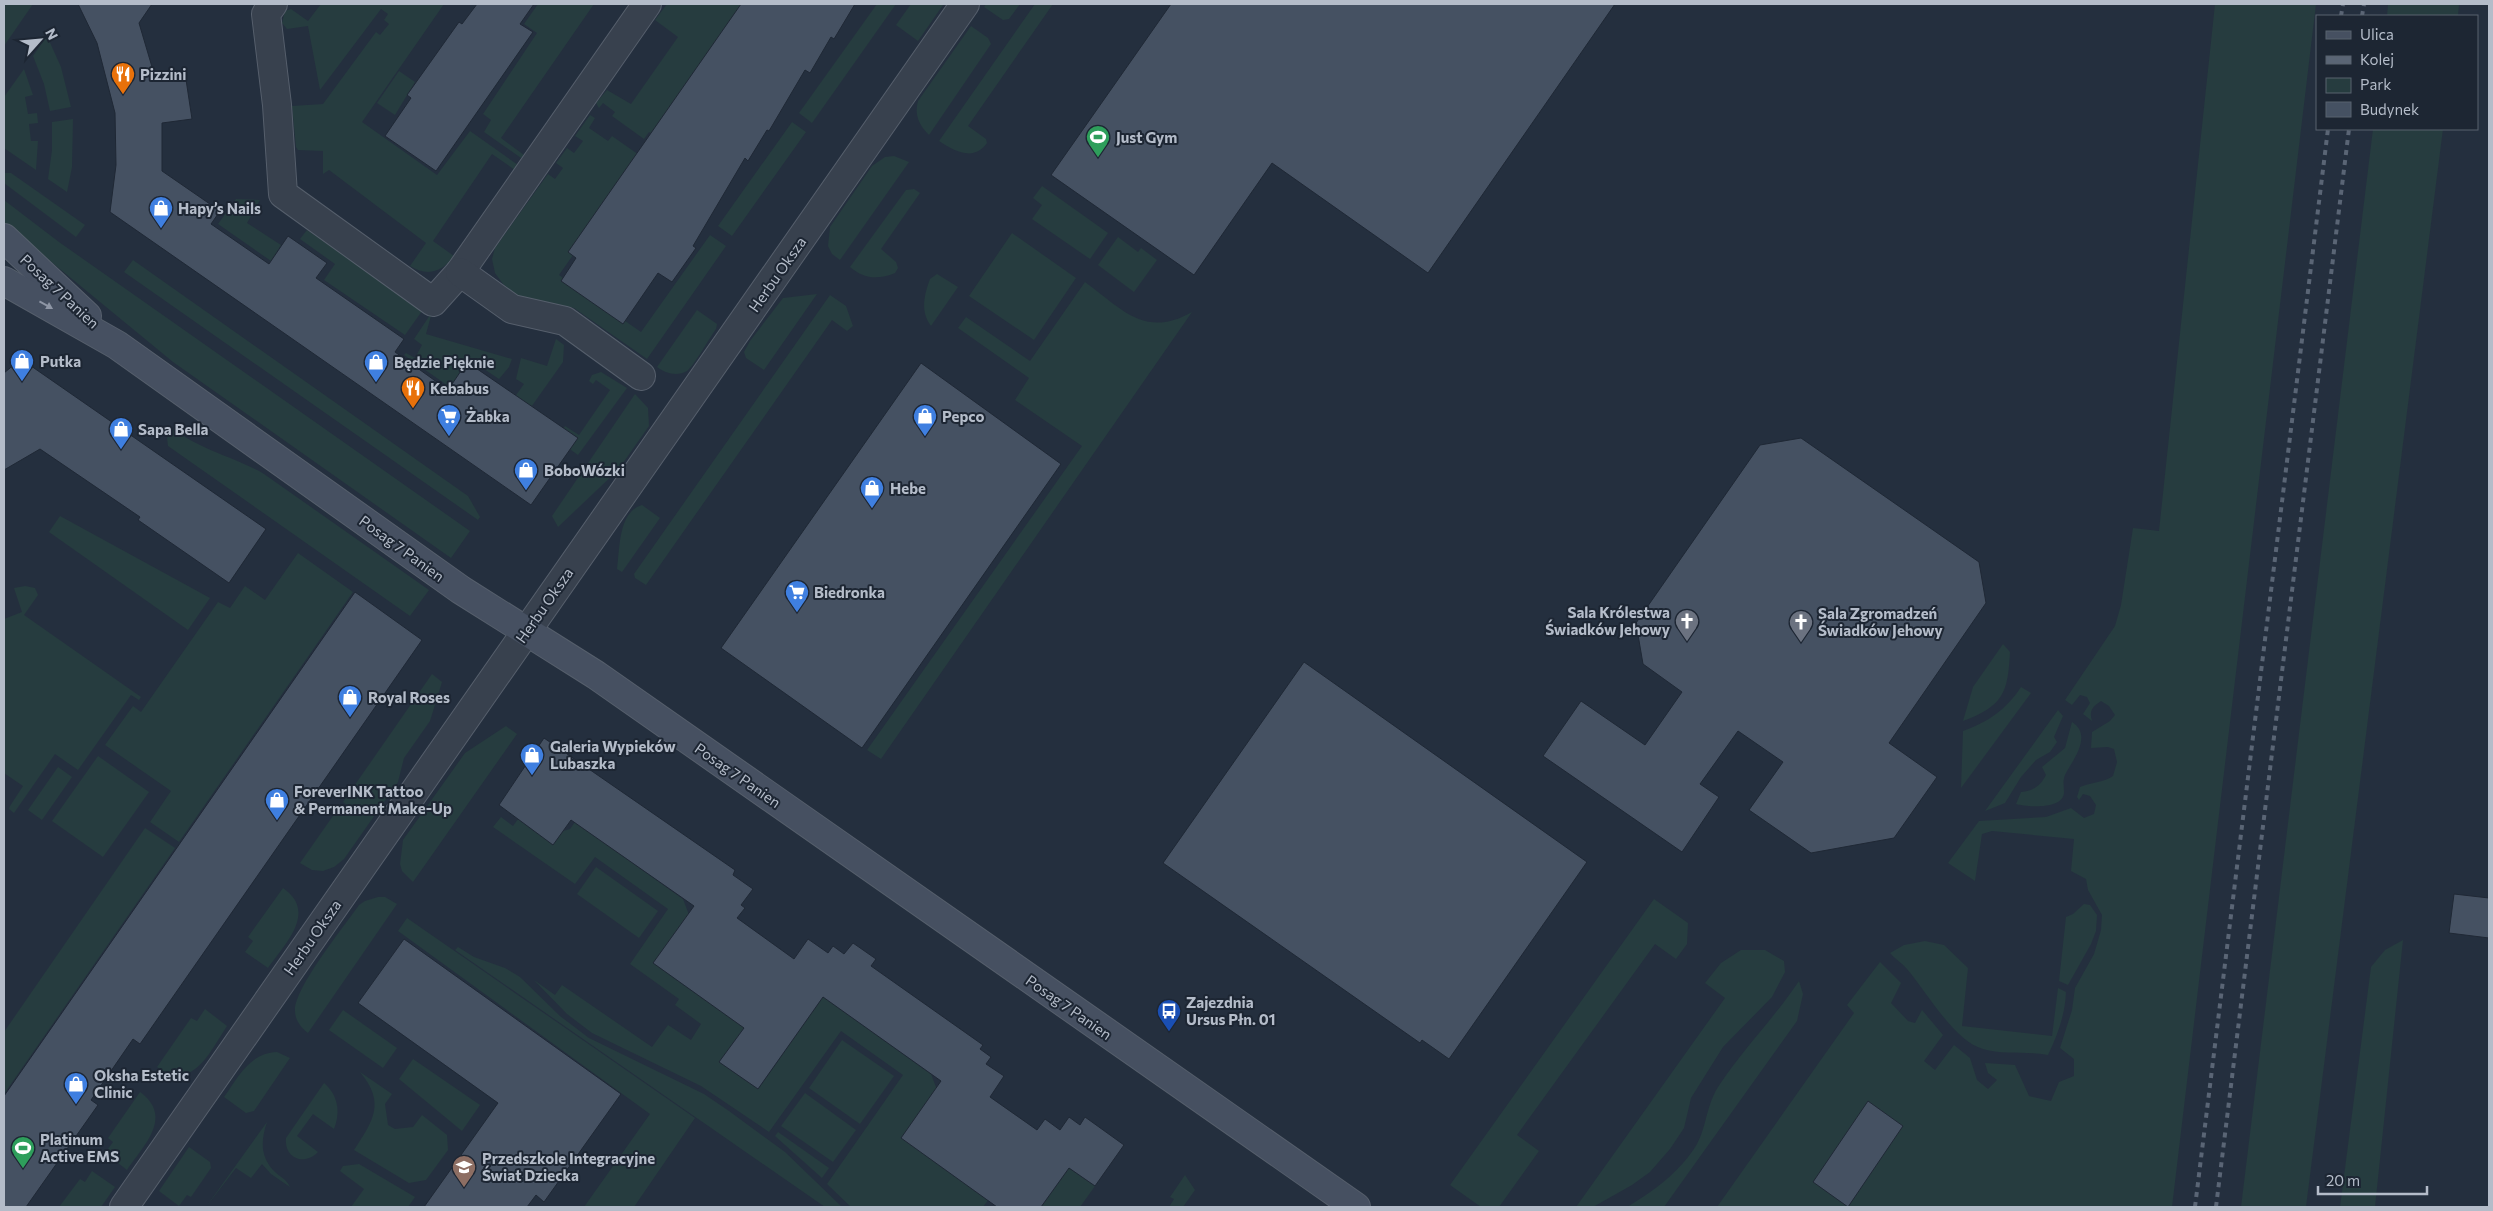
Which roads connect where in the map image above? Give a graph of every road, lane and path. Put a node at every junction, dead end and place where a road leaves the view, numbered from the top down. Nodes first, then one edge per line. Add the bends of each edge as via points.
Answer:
1 (273, 4) edge
2 (647, 4) edge
3 (965, 4) edge
4 (4, 238) edge
5 (460, 272) junction
6 (4, 281) edge
7 (117, 345) junction
8 (641, 376) dead end
9 (526, 631) junction
10 (124, 1207) edge
11 (1356, 1207) edge

1 - 5 street via 266,14 278,105 284,194 433,302
2 - 5 street
3 - 9 street, Herbu Oksza
4 - 7 street, Posag 7 Panien
5 - 8 street via 512,310 565,321
6 -> 7 street, Posag 7 Panien
7 - 9 street, Posag 7 Panien via 455,586
9 - 10 street, Herbu Oksza
9 - 11 street, Posag 7 Panien via 596,675

